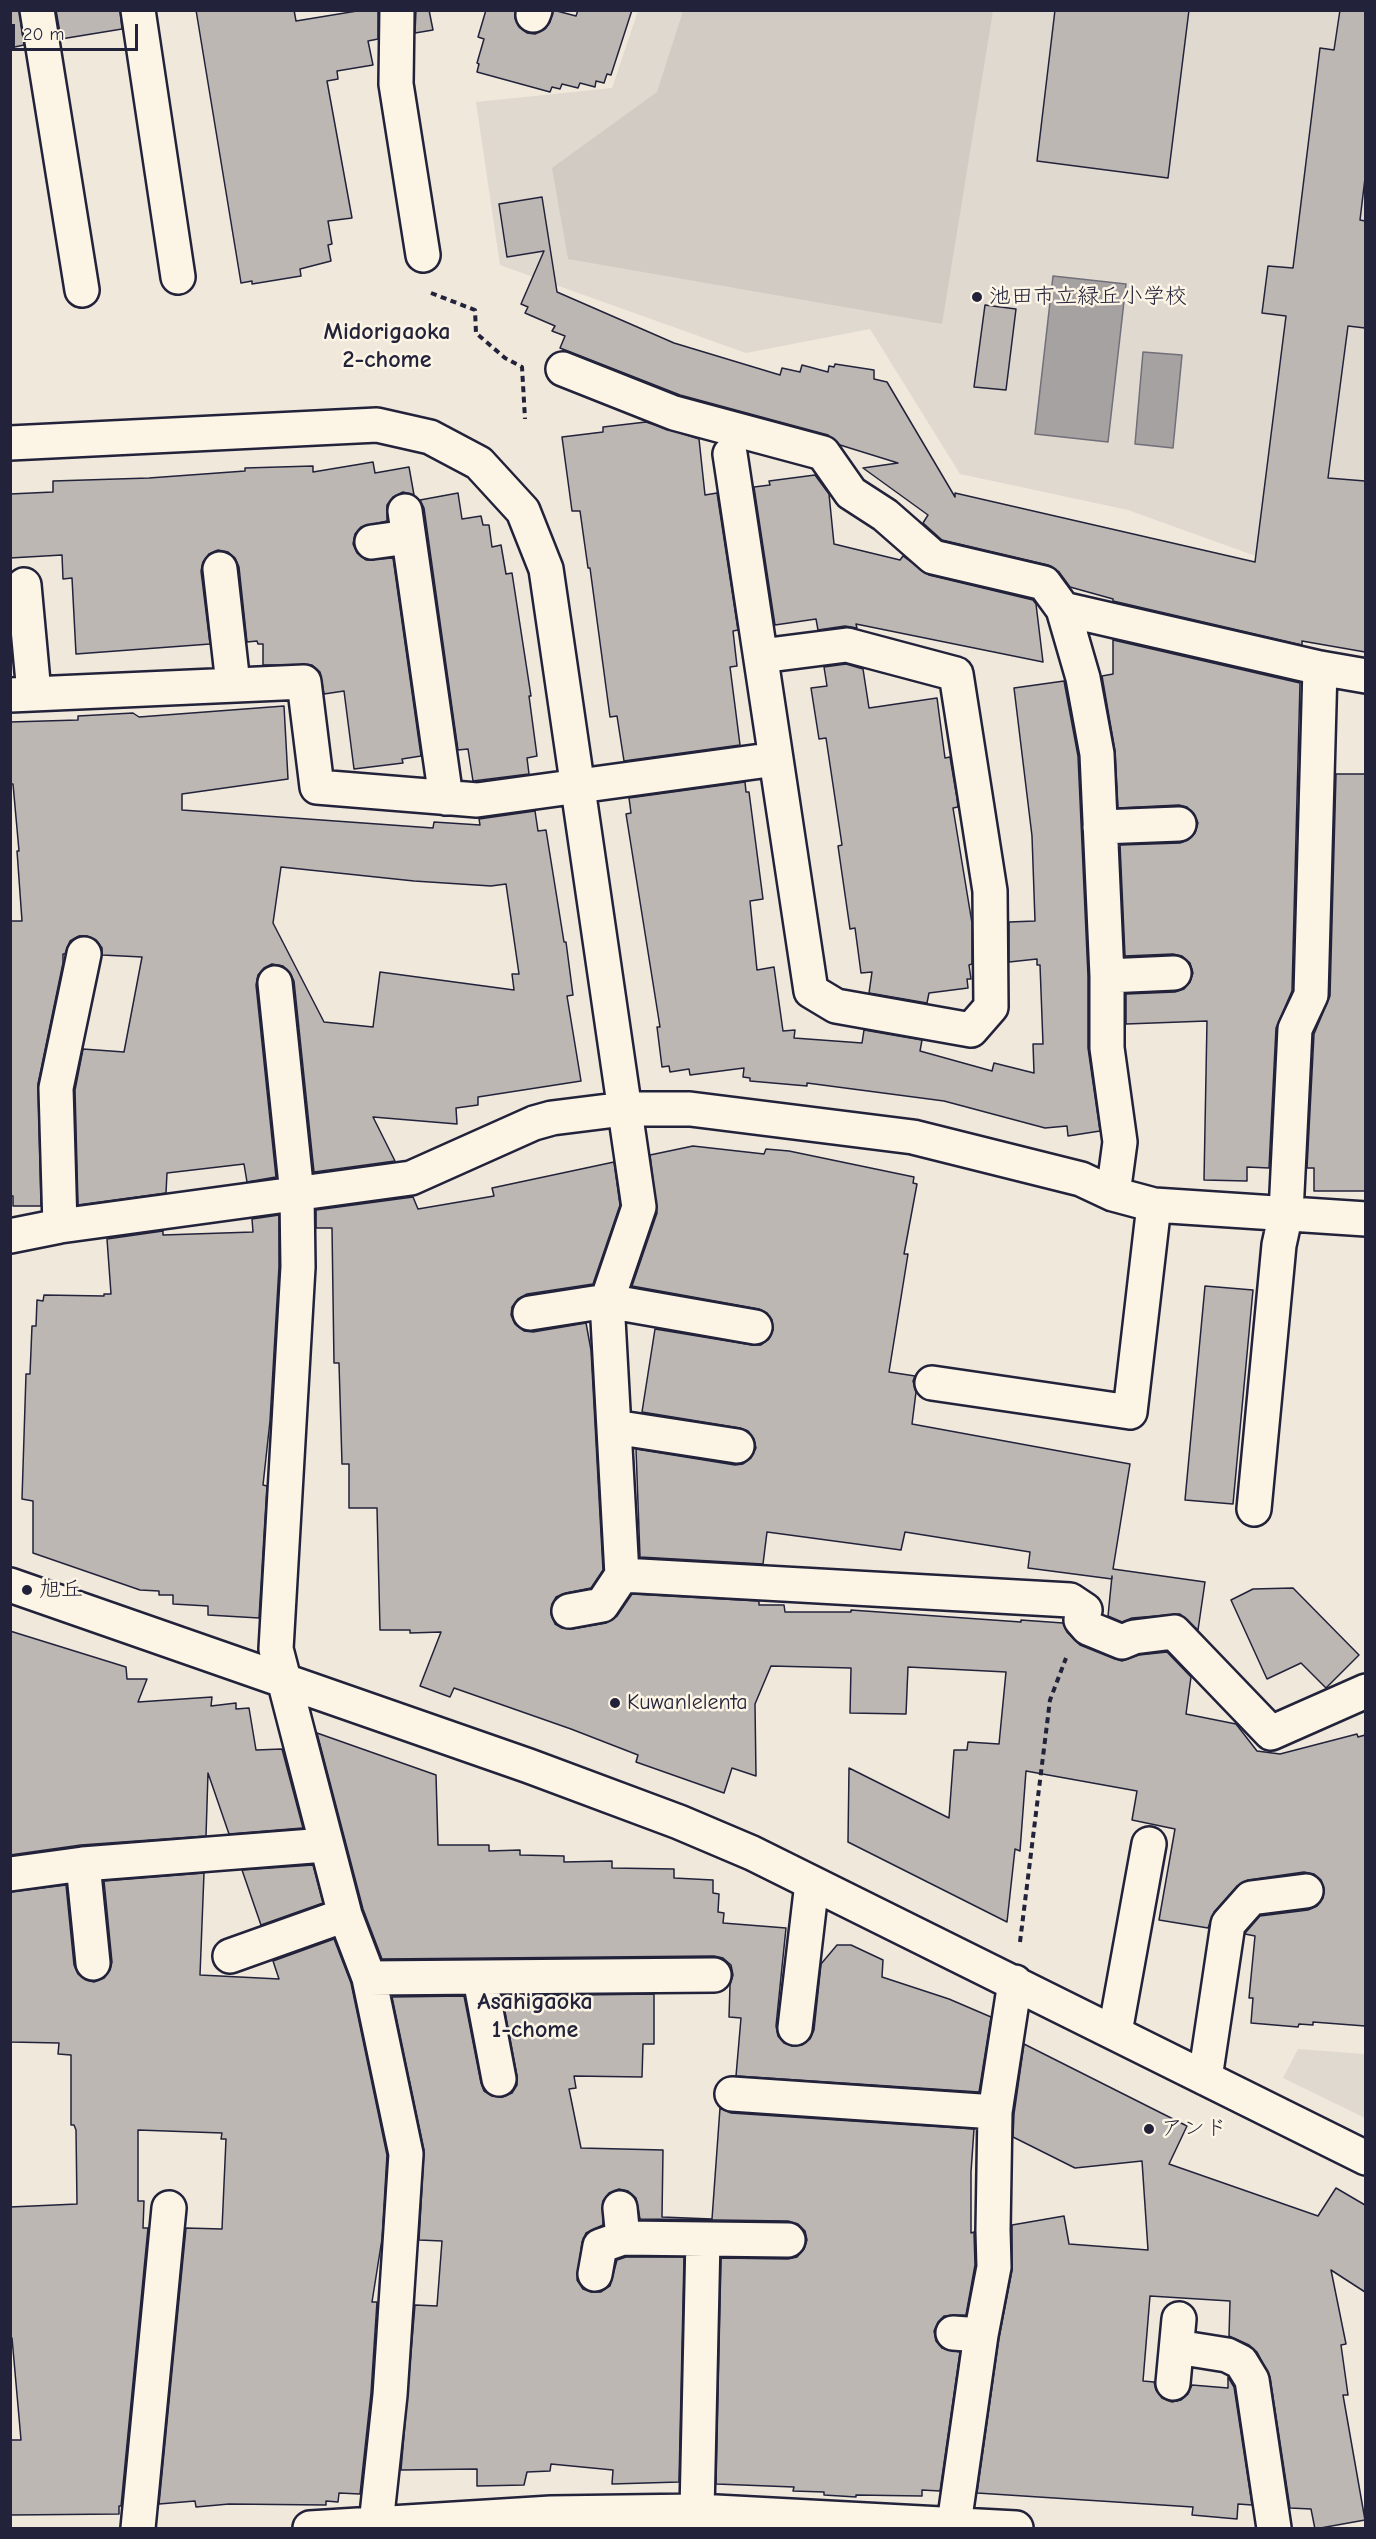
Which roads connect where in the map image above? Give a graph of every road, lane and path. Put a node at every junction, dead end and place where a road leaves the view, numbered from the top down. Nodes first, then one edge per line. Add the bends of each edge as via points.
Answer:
1 (37, 10) edge
2 (138, 10) edge
3 (397, 10) edge
4 (423, 255) dead end
5 (178, 277) dead end
6 (82, 290) dead end
7 (429, 292) dead end
8 (563, 369) dead end
9 (525, 419) dead end
10 (10, 443) edge
11 (730, 454) dead end
12 (372, 542) dead end
13 (220, 569) dead end
14 (24, 585) dead end
15 (1063, 609) junction
16 (761, 656) junction
17 (1320, 668) junction
18 (1365, 676) edge
19 (233, 684) junction
20 (22, 694) edge
21 (776, 759) junction
22 (577, 787) junction
23 (446, 798) junction
24 (1179, 824) dead end
25 (1100, 827) junction
26 (84, 954) dead end
27 (1174, 973) dead end
28 (1107, 976) junction
29 (275, 983) dead end
30 (624, 1109) junction
31 (297, 1194) junction
32 (1113, 1194) junction
33 (1154, 1205) junction
34 (1286, 1213) junction
35 (1365, 1219) edge
36 (60, 1226) junction
37 (10, 1236) edge
38 (607, 1301) junction
39 (530, 1313) dead end
40 (755, 1328) dead end
41 (933, 1383) dead end
42 (614, 1427) junction
43 (736, 1446) dead end
44 (1254, 1509) dead end
45 (622, 1575) junction
46 (10, 1585) edge
47 (569, 1611) dead end
48 (1083, 1615) junction
49 (283, 1680) junction
50 (1365, 1691) edge
51 (1149, 1844) dead end
52 (325, 1845) junction
53 (83, 1864) junction
54 (10, 1874) edge
55 (812, 1883) junction
56 (1306, 1891) dead end
57 (345, 1915) junction
58 (230, 1956) dead end
59 (93, 1963) dead end
60 (1017, 1967) junction
61 (714, 1975) dead end
62 (369, 1978) junction
63 (480, 1979) junction
64 (795, 2028) dead end
65 (1115, 2032) junction
66 (1205, 2078) junction
67 (499, 2079) dead end
68 (732, 2094) dead end
69 (995, 2112) junction
70 (1365, 2158) edge
71 (169, 2208) dead end
72 (703, 2239) junction
73 (788, 2240) dead end
74 (595, 2274) dead end
75 (1173, 2383) dead end
76 (697, 2511) junction
77 (551, 2521) edge
78 (376, 2523) junction
79 (954, 2524) junction
80 (996, 2528) edge
81 (138, 2529) edge
82 (310, 2529) edge
83 (1274, 2529) edge

1 - 6 street
2 - 5 street
3 - 4 street via 396,84
7 - 9 path via 475,310 476,333 522,367
8 - 15 street via 674,413 823,453 851,493 885,515 933,557 1044,583
10 - 22 street via 376,425 430,437 479,463 523,511 546,569
11 - 16 street
12 - 23 street via 407,524
13 - 19 street
14 - 20 street
15 - 17 street
15 - 25 street via 1083,678 1097,754
16 - 21 street
16 - 21 street via 847,645 956,674 990,891 992,1007 971,1030 836,1006 811,991
17 - 18 street
17 - 34 street via 1311,995 1295,1029
19 - 20 street
19 - 23 street via 304,682 317,787
21 - 22 street
22 - 23 street via 477,800
22 - 30 street
24 - 25 street
25 - 28 street
26 - 36 street via 56,1088
27 - 28 street
28 - 32 street via 1107,1048 1120,1142
29 - 31 street
30 - 31 street via 534,1123 411,1178
30 - 32 street via 690,1109 913,1137 1082,1179
30 - 38 street via 639,1207
31 - 36 street
31 - 49 street via 298,1267 276,1649
32 - 33 street
33 - 34 street
33 - 41 street via 1130,1412
34 - 35 street
34 - 44 street via 1279,1245
36 - 37 street
38 - 39 street
38 - 40 street
38 - 42 street
42 - 43 street
42 - 45 street
45 - 47 street via 602,1605
45 - 48 street via 1070,1600
46 - 49 street
48 - 50 street via 1088,1628 1122,1642 1174,1632 1271,1733
48 - 60 path via 1050,1700
49 - 52 street
49 - 55 street via 679,1822
51 - 65 street
52 - 53 street
52 - 57 street
53 - 54 street
53 - 59 street
55 - 60 street
55 - 64 street
56 - 66 street via 1251,1898 1228,1924
57 - 58 street
57 - 62 street
60 - 65 street
60 - 69 street
61 - 63 street
62 - 63 street
62 - 78 street via 406,2154 390,2395
63 - 67 street
65 - 66 street
66 - 70 street
68 - 69 street
69 - 79 street via 994,2267 967,2334
71 - 81 street
72 - 73 street
72 - 74 street via 622,2223 600,2246
72 - 76 street
75 - 83 street via 1178,2333 1241,2362 1252,2380
76 - 77 street
76 - 79 street
77 - 78 street
78 - 82 street
79 - 80 street

